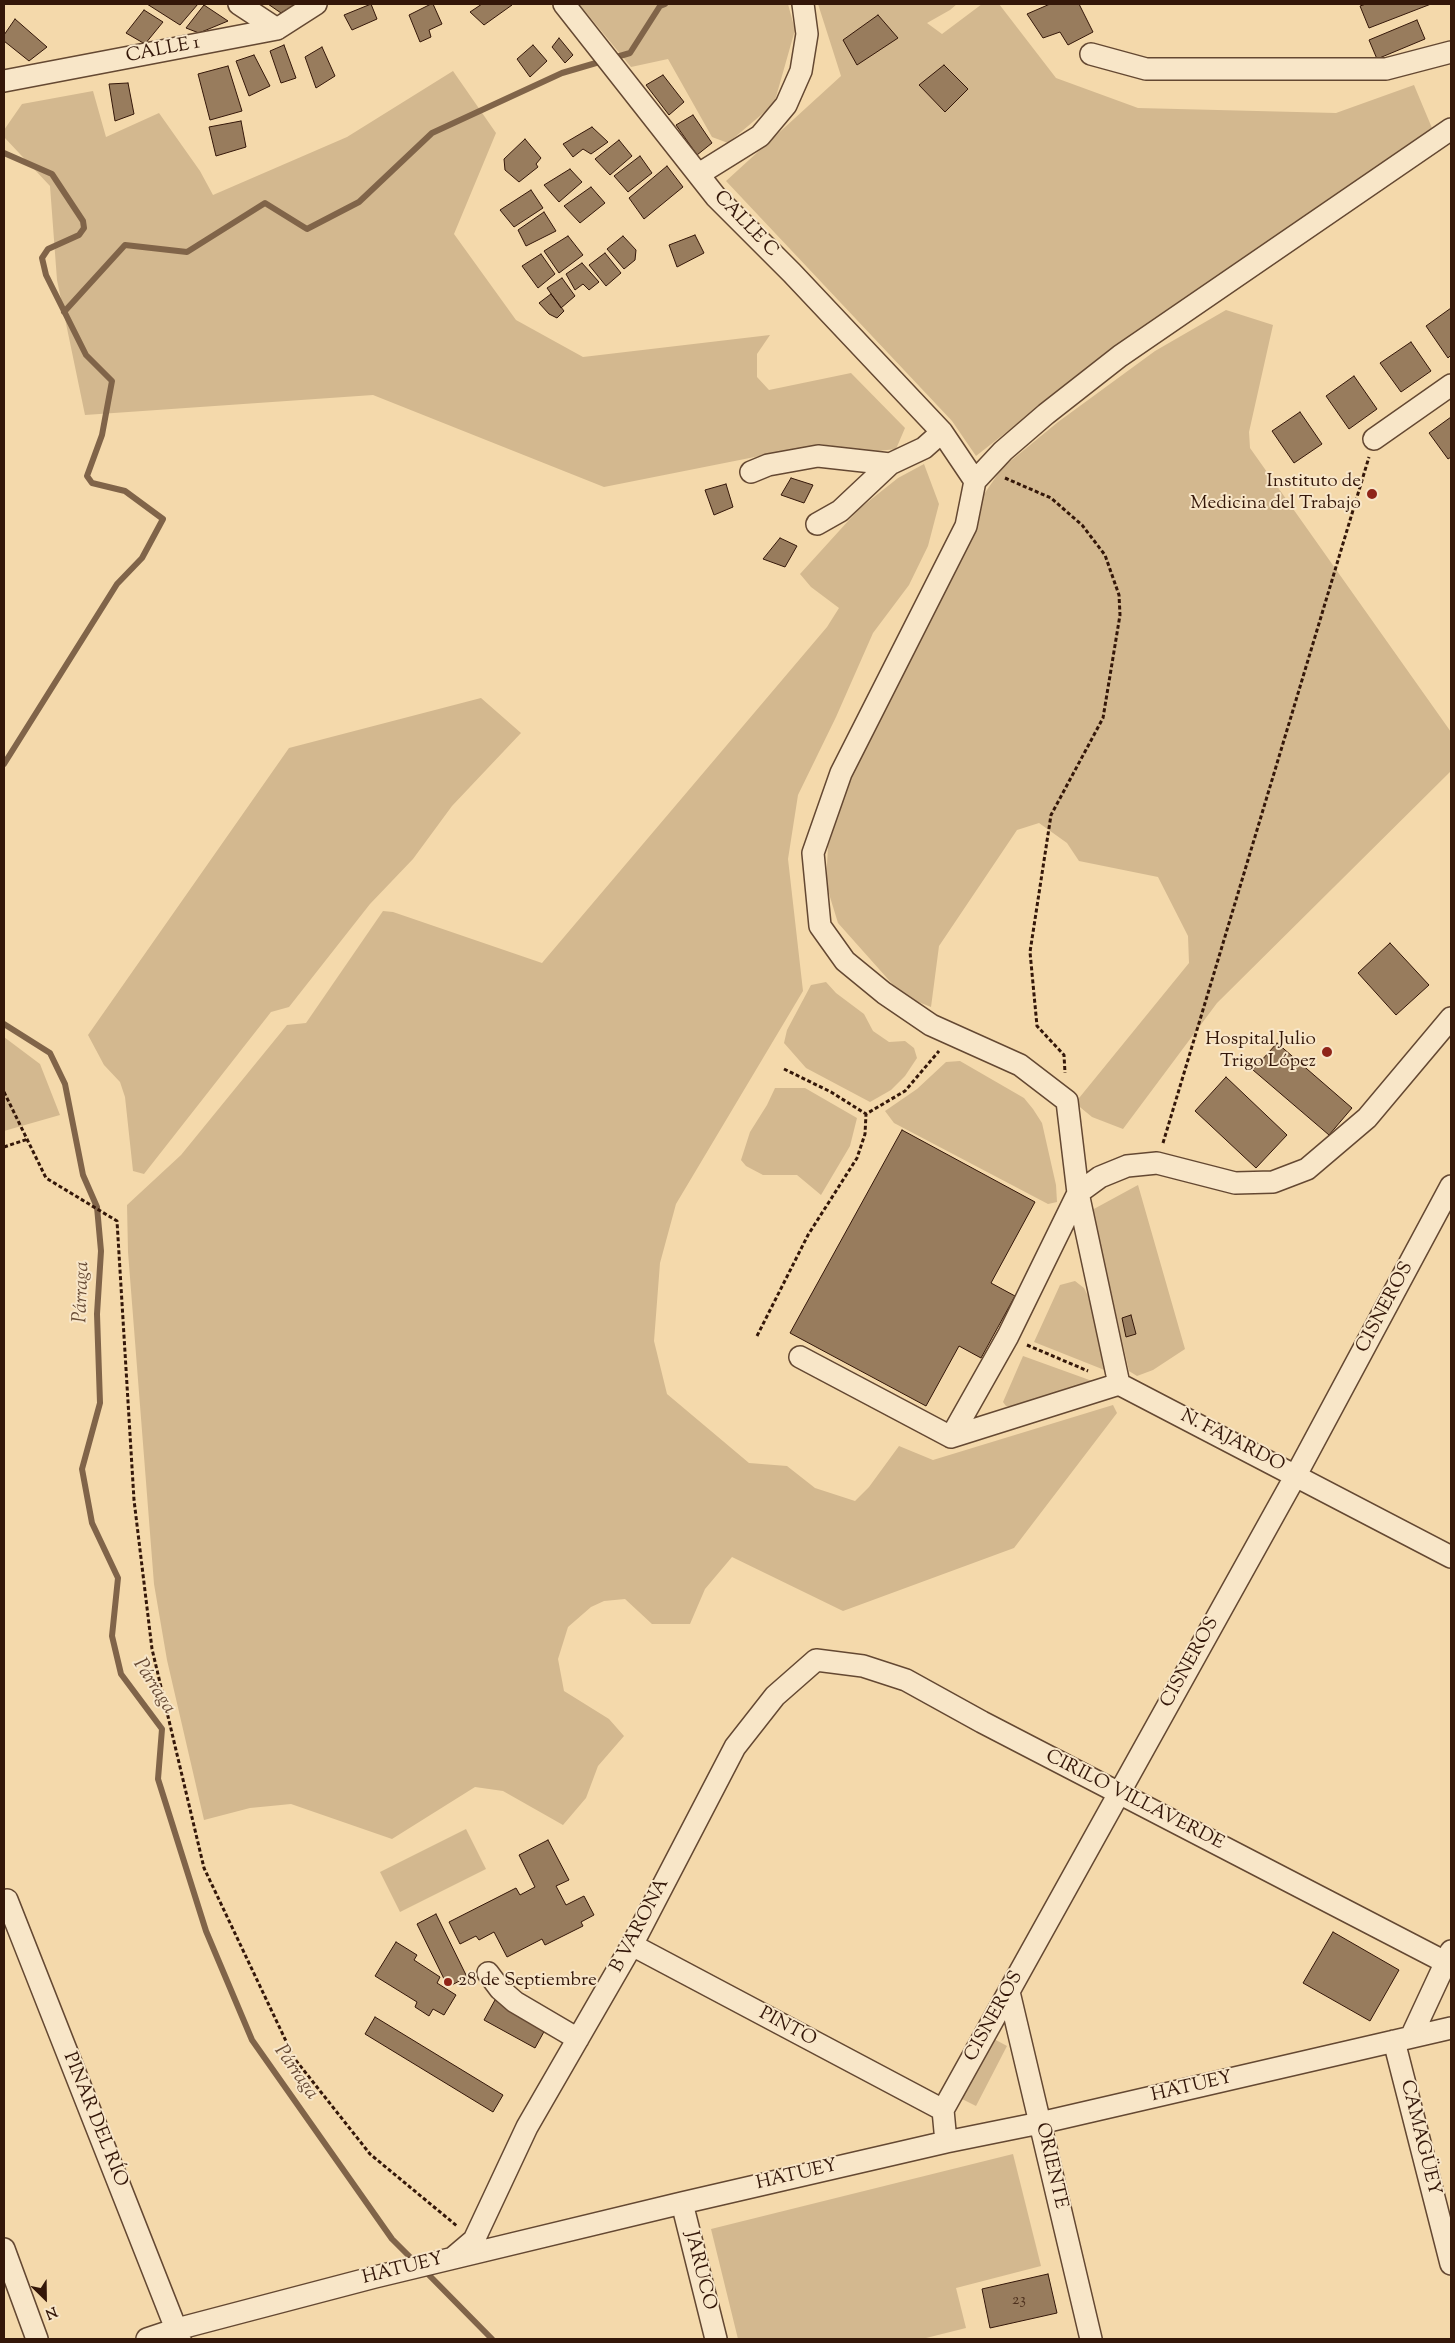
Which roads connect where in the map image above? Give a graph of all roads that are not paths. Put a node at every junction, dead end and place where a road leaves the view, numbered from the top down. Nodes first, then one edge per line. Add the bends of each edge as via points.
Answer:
1 (239, 4) edge
2 (316, 4) edge
3 (564, 4) edge
4 (802, 4) edge
5 (278, 29) junction
6 (1451, 52) edge
7 (1091, 54) dead end
8 (4, 81) edge
9 (1451, 129) edge
10 (699, 174) junction
11 (1451, 385) edge
12 (942, 432) junction
13 (1374, 439) road end
14 (890, 464) junction
15 (751, 472) dead end
16 (975, 481) junction
17 (817, 524) dead end
18 (1451, 1018) edge
19 (1451, 1186) edge
20 (1078, 1193) junction
21 (800, 1358) dead end
22 (1118, 1384) junction
23 (951, 1437) junction
24 (1296, 1474) junction
25 (1451, 1557) edge
26 (816, 1660) joint
27 (1120, 1793) junction
28 (8, 1900) dead end
29 (632, 1945) junction
30 (1448, 1957) edge
31 (488, 1973) dead end
32 (1009, 1992) junction
33 (1451, 2028) edge
34 (578, 2039) junction
35 (1402, 2039) junction
36 (943, 2110) junction
37 (1040, 2123) junction
38 (946, 2142) junction
39 (682, 2203) junction
40 (4, 2249) edge
41 (454, 2257) junction
42 (1451, 2264) edge
43 (178, 2334) edge
44 (37, 2339) edge
45 (147, 2339) edge
46 (716, 2339) edge
47 (1091, 2339) edge

1 - 5 street
2 - 5 street, CALLE 1
3 - 10 street, CALLE C
4 - 10 street via 807,34 801,71 786,105 760,136
5 - 8 street, CALLE 1
6 - 7 street via 1386,69 1146,69
9 - 16 street via 1120,356 1003,451
10 - 12 street, CALLE C via 716,197
11 - 13 street
12 - 14 street via 924,448
12 - 16 street, CALLE C
14 - 15 street via 818,456 768,465
14 - 17 street via 840,510
16 - 20 street via 966,526 841,774 813,854 820,926 845,961 884,993 931,1025 1020,1065 1067,1101
18 - 20 street via 1367,1118 1307,1169 1272,1182 1236,1183 1157,1163 1127,1166 1100,1176
19 - 24 street, CISNEROS
20 - 22 street
20 - 23 street via 1008,1336
21 - 23 street
22 - 23 street
22 - 24 street, N. FAJARDO
24 - 25 street, N. FAJARDO
24 - 27 street, CISNEROS
26 - 27 street, CIRILO VILLAVERDE via 863,1666 906,1680
26 - 29 street, B VARONA via 775,1696 735,1747
27 - 30 street, CIRILO VILLAVERDE
27 - 32 street, CISNEROS
28 - 43 street, PINAR DEL RÍO
29 - 34 street, B VARONA
29 - 36 street, PINTO
30 - 35 street
31 - 34 street via 515,2002
32 - 36 street, CISNEROS
32 - 37 street, ORIENTE
33 - 35 street, HATUEY
34 - 41 street, B VARONA via 527,2127 474,2240
35 - 37 street, HATUEY
35 - 42 street, CAMAGÜEY
36 - 38 street
37 - 38 street, HATUEY
37 - 47 street, ORIENTE
38 - 39 street, HATUEY
39 - 41 street, HATUEY
39 - 46 street, JARUCO
40 - 44 street
41 - 43 street, HATUEY
43 - 45 street, HATUEY

